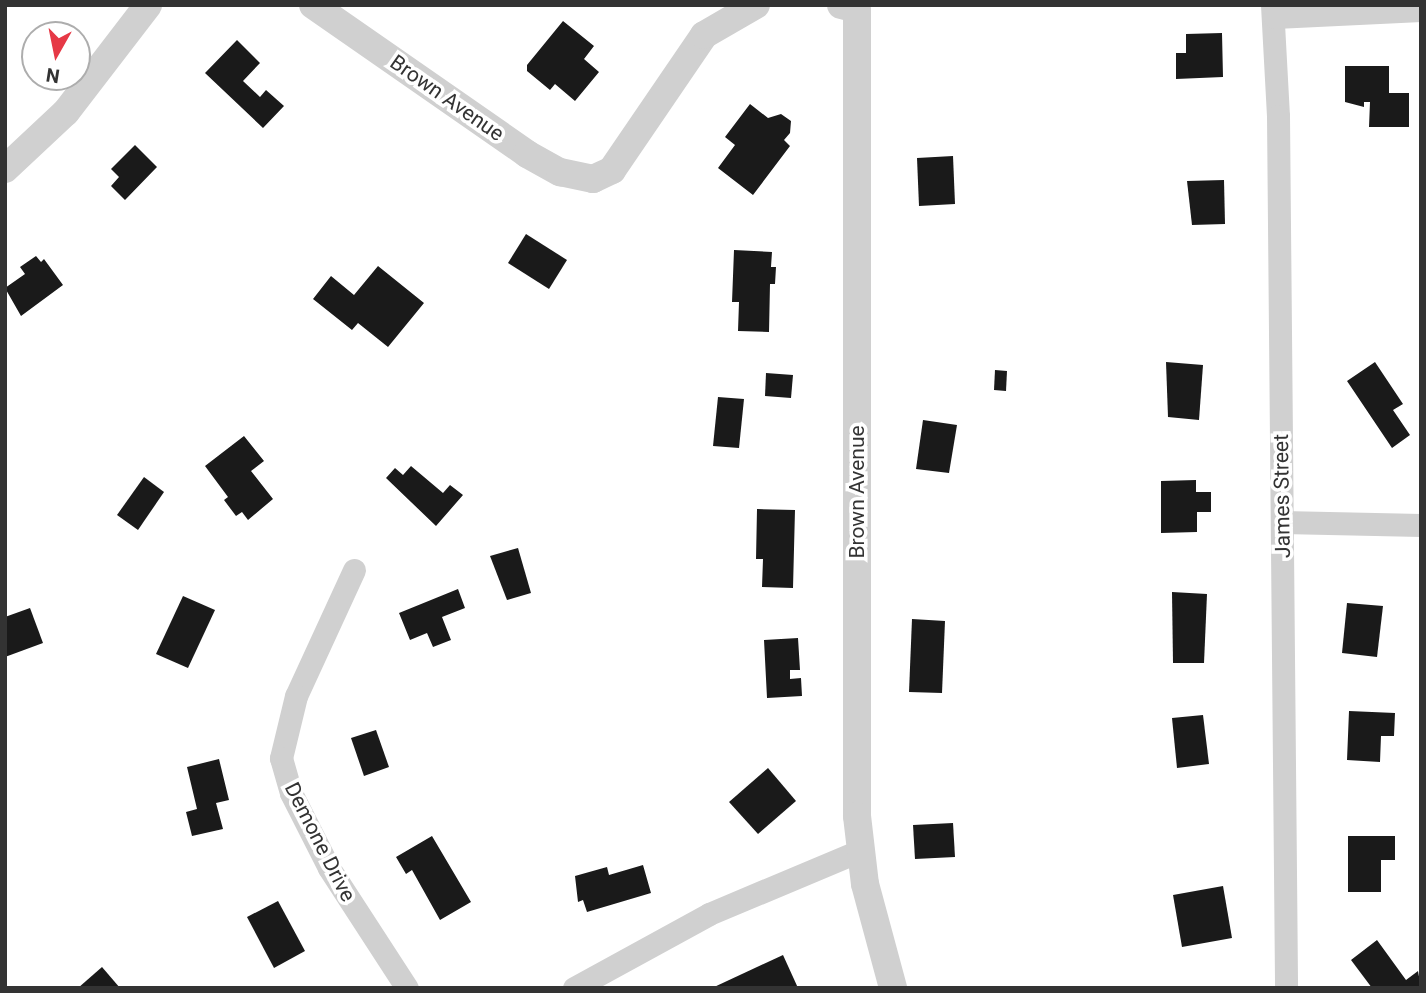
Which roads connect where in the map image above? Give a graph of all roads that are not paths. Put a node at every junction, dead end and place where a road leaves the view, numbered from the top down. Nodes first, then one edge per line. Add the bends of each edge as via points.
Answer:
1 (148, 5) edge
2 (313, 5) edge
3 (756, 5) edge
4 (841, 5) edge
5 (1421, 10) edge
6 (1273, 11) edge
7 (5, 169) edge
8 (1282, 522) junction
9 (1421, 525) edge
10 (354, 570) dead end
11 (861, 850) junction
12 (407, 988) edge
13 (574, 988) edge
14 (893, 988) edge
15 (1286, 988) edge

1 - 7 street via 66,112
2 - 3 street, Brown Avenue via 527,153 560,172 593,179 612,170 704,35
4 - 11 street, Brown Avenue via 858,9 857,760
5 - 6 street
6 - 8 street, James Street
8 - 9 street
8 - 15 street, James Street
10 - 12 street, Demone Drive via 296,696 281,758 291,793 329,868
11 - 13 street via 709,914
11 - 14 street, Brown Avenue via 882,957

